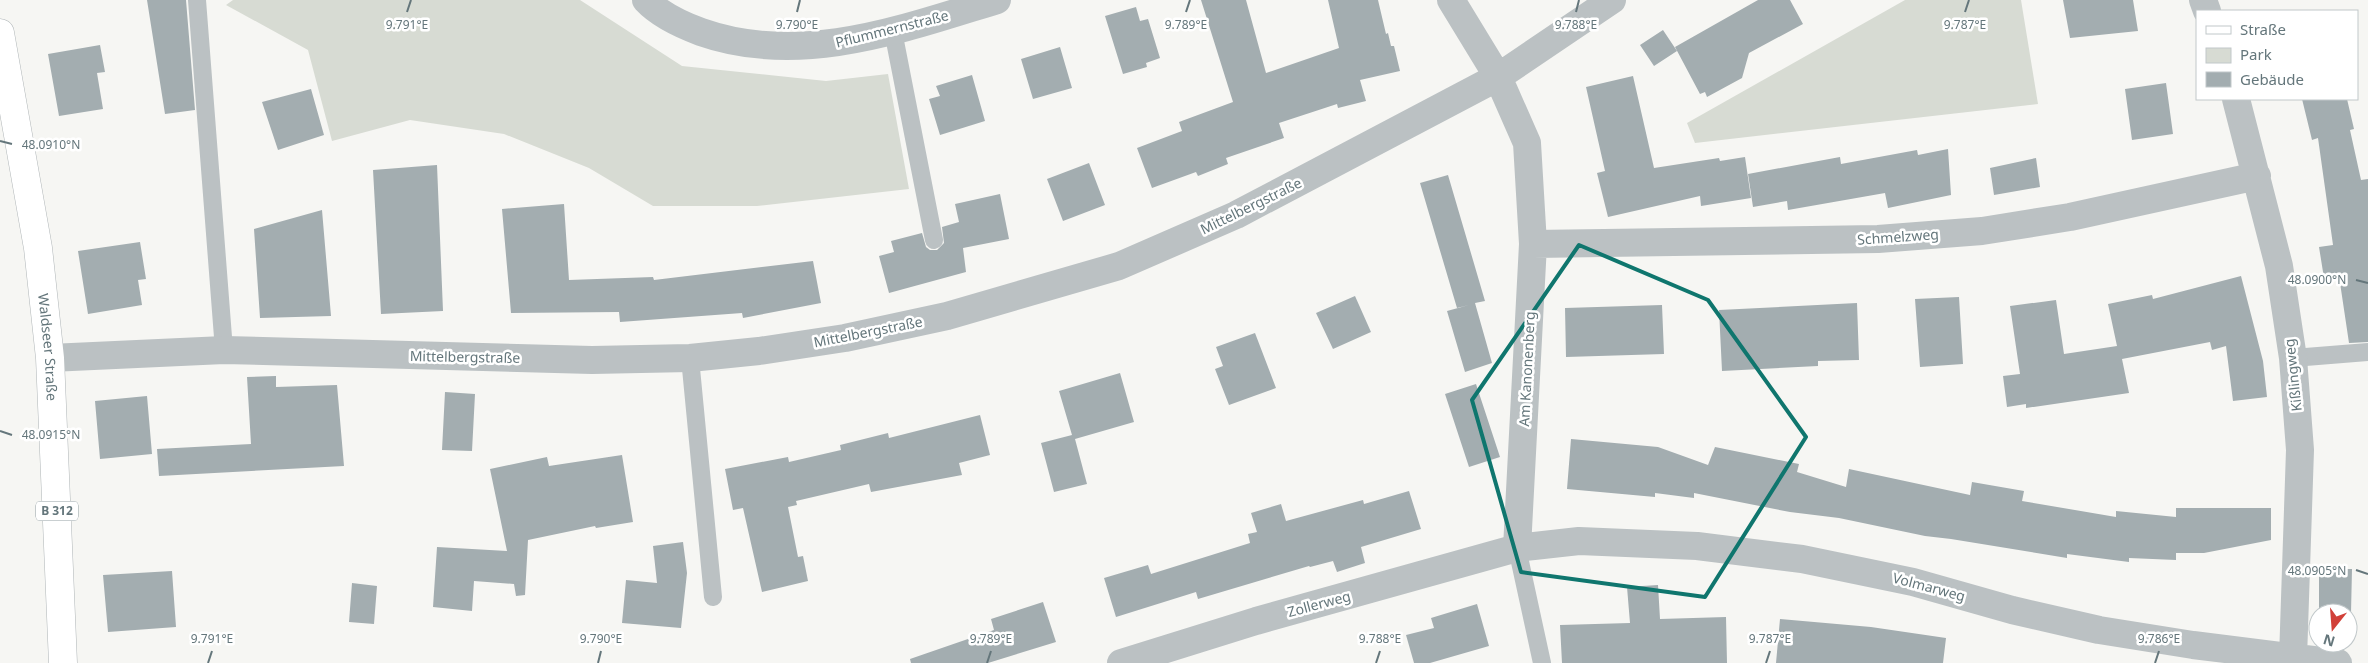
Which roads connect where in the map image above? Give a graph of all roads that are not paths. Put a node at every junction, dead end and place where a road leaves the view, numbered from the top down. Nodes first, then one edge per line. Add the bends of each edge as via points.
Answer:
1 (197, 0) edge
2 (646, 0) edge
3 (998, 0) edge
4 (1451, 0) edge
5 (1612, 0) edge
6 (894, 32) junction
7 (0, 33) edge
8 (1498, 78) junction
9 (2236, 100) edge
10 (2257, 176) junction
11 (934, 240) dead end
12 (1533, 244) junction
13 (224, 350) junction
14 (2368, 352) edge
15 (50, 358) junction
16 (690, 358) junction
17 (2293, 358) junction
18 (1517, 548) junction
19 (713, 597) dead end
20 (2293, 658) junction
21 (63, 663) edge
22 (1121, 663) edge
23 (1542, 663) edge
24 (2338, 663) edge

1 - 13 lane
2 - 6 street, Pflummernstraße via 684,26 716,37 766,46 822,46
3 - 6 street, Pflummernstraße
4 - 8 street, Am Kanonenberg
5 - 8 street, Mittelbergstraße
6 - 11 lane
7 - 15 main road, Waldseer Straße / B 312 via 38,248
8 - 12 street, Am Kanonenberg via 1527,143
8 - 16 street, Mittelbergstraße via 1236,215 1119,266 947,316 854,336
9 - 10 street, Kißlingweg
10 - 12 street, Schmelzweg via 2070,217 1982,231 1878,239
10 - 17 street, Kißlingweg via 2279,266
12 - 18 street, Am Kanonenberg
13 - 15 street, Mittelbergstraße
13 - 16 street, Mittelbergstraße via 592,360
14 - 17 lane
15 - 21 main road, Waldseer Straße / B 312
16 - 19 lane
17 - 20 street, Kißlingweg via 2300,450
18 - 20 street, Volmarweg via 1579,541 1697,546 1802,558 1913,582 2099,630
18 - 22 street, Zollerweg via 1256,621
18 - 23 lane, Am Kanonenberg
20 - 24 street, Volmarweg

